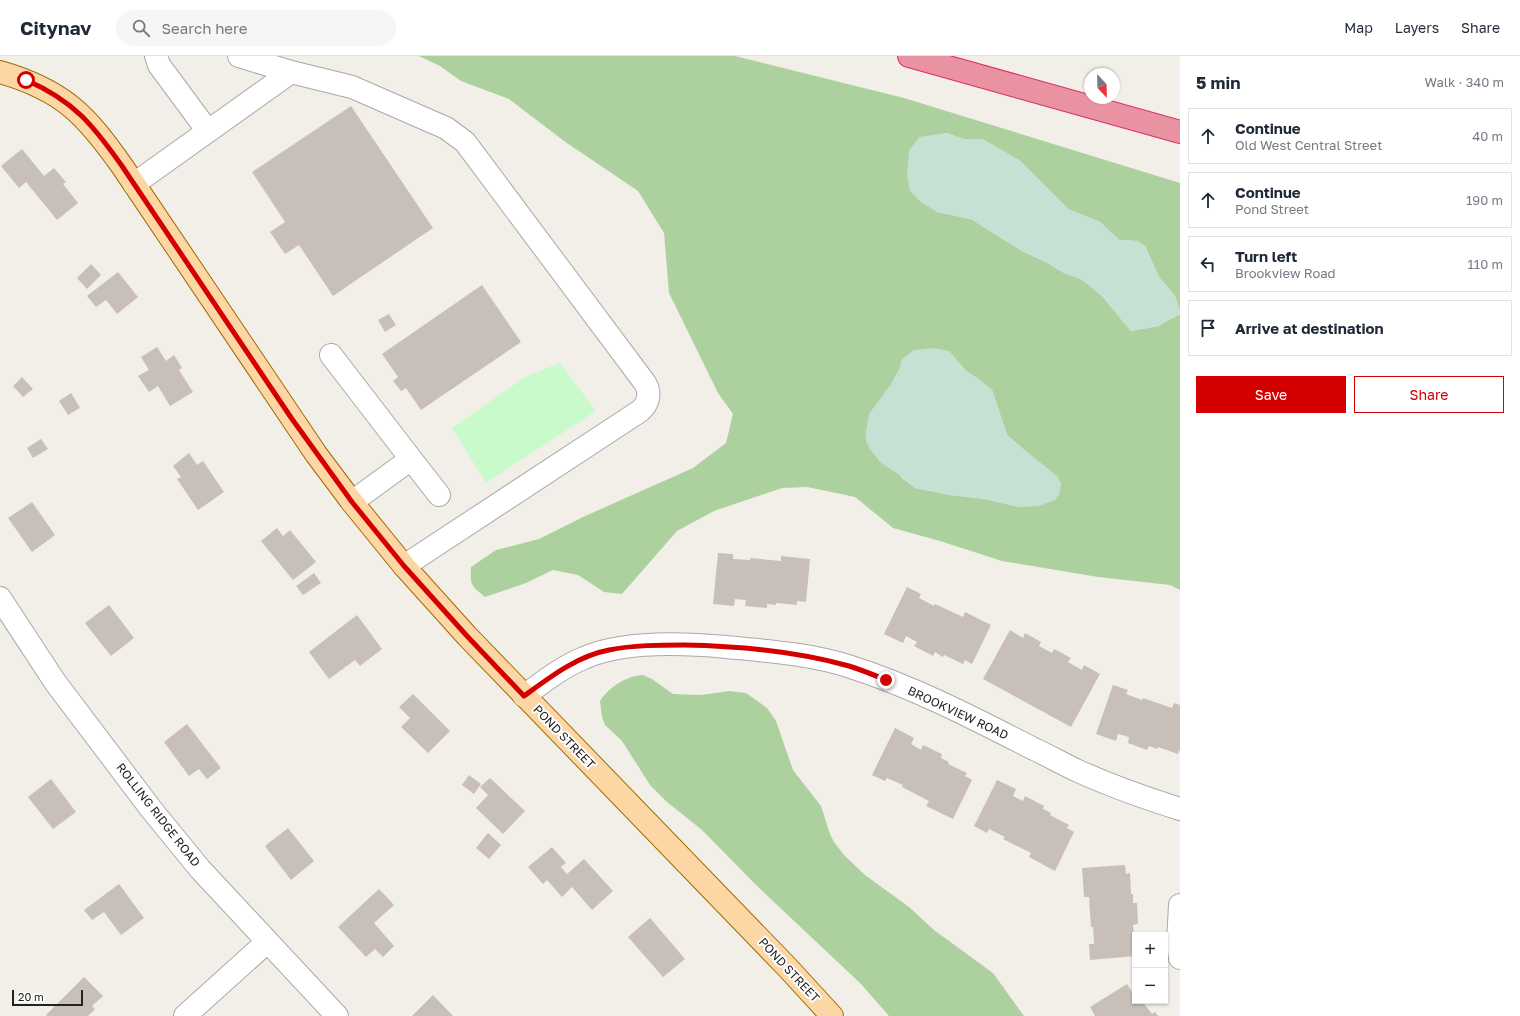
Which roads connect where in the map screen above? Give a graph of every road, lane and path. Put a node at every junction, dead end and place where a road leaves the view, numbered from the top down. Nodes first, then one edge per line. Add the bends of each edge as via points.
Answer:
1 (156, 56) edge
2 (239, 56) edge
3 (909, 56) edge
4 (0, 72) edge
5 (291, 72) junction
6 (207, 130) junction
7 (1180, 132) edge
8 (128, 175) junction
9 (331, 354) dead end
10 (411, 459) junction
11 (439, 495) dead end
12 (352, 502) junction
13 (404, 566) junction
14 (0, 598) edge
15 (524, 696) junction
16 (1180, 809) edge
17 (1180, 905) edge
18 (267, 942) junction
19 (1180, 958) edge
20 (184, 1016) edge
21 (337, 1016) edge
22 (832, 1016) edge

1 - 6 street via 159,65
2 - 5 street
3 - 7 highway
4 - 8 main road, POND STREET via 26,80 62,99 93,128
5 - 6 street
5 - 13 street via 352,87 459,136 470,147 648,389 647,403 640,411
6 - 8 street
8 - 12 main road, POND STREET via 292,419
9 - 10 street
10 - 11 street
10 - 12 street
12 - 13 main road, POND STREET
13 - 15 main road, POND STREET
14 - 18 street, ROLLING RIDGE ROAD via 55,682 150,809 200,869
15 - 16 street, BROOKVIEW ROAD via 556,673 584,658 608,650 667,645 707,645 792,654 850,667 886,680 976,720 1078,771
15 - 22 main road, POND STREET
17 - 19 street
18 - 20 street
18 - 21 street, ROLLING RIDGE ROAD

